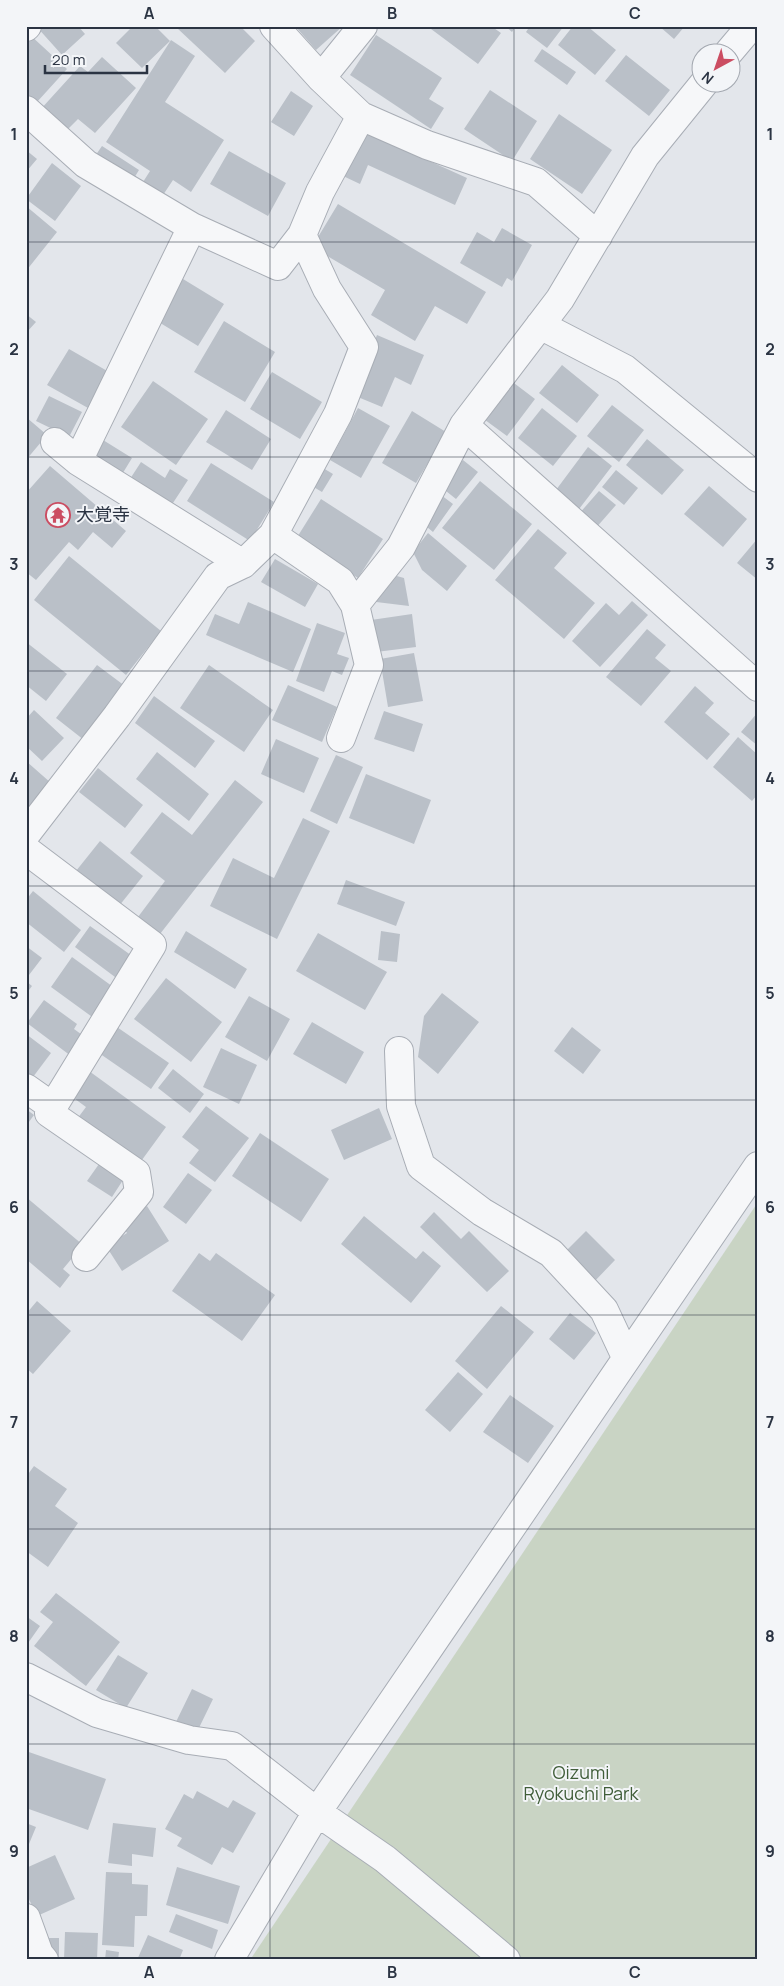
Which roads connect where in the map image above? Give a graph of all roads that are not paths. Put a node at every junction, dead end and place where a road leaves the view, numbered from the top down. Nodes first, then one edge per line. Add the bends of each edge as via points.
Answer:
1 (274, 26) edge
2 (363, 26) edge
3 (751, 26) edge
4 (738, 42) edge
5 (321, 78) junction
6 (697, 92) edge
7 (28, 116) edge
8 (362, 116) junction
9 (192, 227) junction
10 (302, 235) junction
11 (598, 236) junction
12 (540, 325) junction
13 (464, 425) junction
14 (55, 442) dead end
15 (78, 461) junction
16 (758, 478) edge
17 (272, 534) junction
18 (243, 564) junction
19 (355, 605) junction
20 (758, 687) edge
21 (341, 738) dead end
22 (26, 834) edge
23 (26, 850) edge
24 (399, 1051) dead end
25 (26, 1088) edge
26 (53, 1107) junction
27 (758, 1166) edge
28 (86, 1257) dead end
29 (626, 1357) junction
30 (26, 1677) edge
31 (317, 1812) junction
32 (26, 1918) edge
33 (44, 1960) edge
34 (229, 1960) edge
35 (506, 1960) edge

1 - 5 street
2 - 5 street
3 - 4 street
5 - 8 street
6 - 11 street via 645,156
7 - 9 street via 86,164
8 - 10 street via 320,192
8 - 11 street via 427,145 536,182
9 - 10 street via 278,266
9 - 15 street
10 - 17 street via 327,288 364,347 338,414
11 - 12 street via 560,299
12 - 13 street
12 - 16 street via 625,369 715,454
13 - 19 street via 401,547
13 - 20 street
14 - 15 street
15 - 18 street
17 - 18 street
17 - 19 street via 340,582
18 - 22 street via 218,576 118,716
19 - 21 street via 369,665
23 - 26 street via 152,945
24 - 29 street via 401,1106 421,1166 482,1212 551,1253 604,1310
25 - 26 street
26 - 28 street via 49,1113 136,1173 139,1192
27 - 29 street
29 - 31 street
30 - 31 street via 97,1713 189,1740 232,1746
31 - 34 street
31 - 35 street via 385,1859
32 - 33 street

